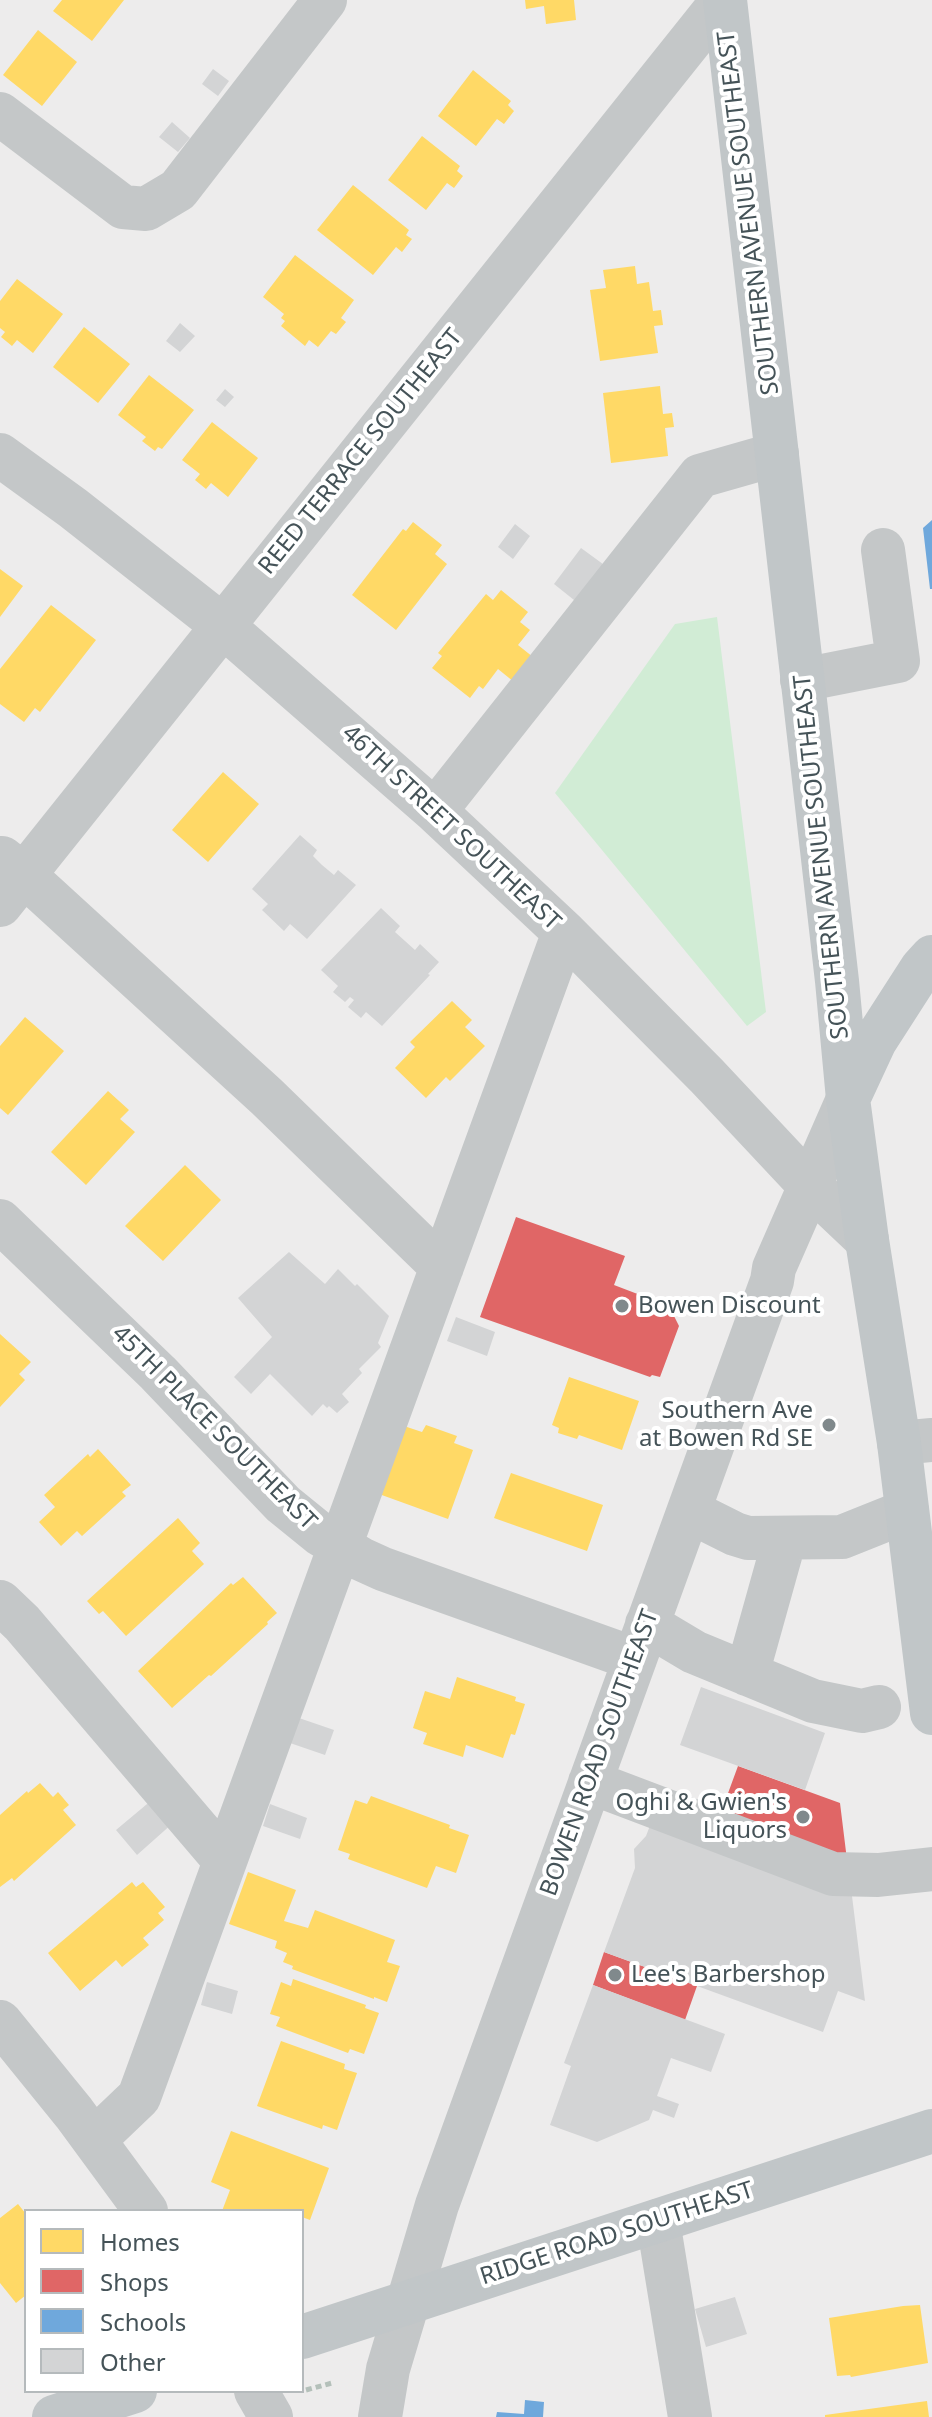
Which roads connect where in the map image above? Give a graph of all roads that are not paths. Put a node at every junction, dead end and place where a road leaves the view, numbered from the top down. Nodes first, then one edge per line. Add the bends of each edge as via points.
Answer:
1 (325, 0) edge
2 (724, 0) edge
3 (0, 114) edge
4 (777, 454) junction
5 (0, 455) edge
6 (883, 550) dead end
7 (223, 626) junction
8 (802, 680) junction
9 (435, 811) junction
10 (8, 879) edge
11 (564, 932) junction
12 (932, 957) edge
13 (848, 1099) junction
14 (811, 1187) junction
15 (0, 1221) edge
16 (867, 1240) junction
17 (442, 1267) junction
18 (916, 1442) edge
19 (689, 1511) junction
20 (907, 1511) junction
21 (785, 1538) junction
22 (340, 1547) junction
23 (0, 1602) edge
24 (641, 1641) junction
25 (747, 1674) junction
26 (879, 1707) dead end
27 (932, 1713) edge
28 (590, 1782) junction
29 (225, 1861) junction
30 (932, 1869) edge
31 (0, 2022) edge
32 (932, 2131) edge
33 (94, 2140) junction
34 (145, 2209) edge
35 (658, 2221) junction
36 (407, 2304) junction
37 (304, 2336) edge
38 (129, 2393) edge
39 (257, 2393) edge
40 (54, 2417) edge
41 (271, 2417) edge
42 (380, 2417) edge
43 (690, 2417) edge

1 - 3 street via 178,190 146,209 123,207
2 - 4 main road, SOUTHERN AVENUE SOUTHEAST
2 - 7 street, REED TERRACE SOUTHEAST
4 - 8 main road, SOUTHERN AVENUE SOUTHEAST
4 - 9 street via 700,476
5 - 7 street, 46TH STREET SOUTHEAST
6 - 8 street via 898,661
7 - 9 street, 46TH STREET SOUTHEAST
7 - 10 street, REED TERRACE SOUTHEAST
8 - 13 main road, SOUTHERN AVENUE SOUTHEAST
9 - 11 street, 46TH STREET SOUTHEAST
10 - 17 street via 267,1097
11 - 14 street, 46TH STREET SOUTHEAST
11 - 17 street
12 - 13 main road via 875,1041
13 - 14 street, BOWEN ROAD SOUTHEAST
13 - 16 main road, SOUTHERN AVENUE SOUTHEAST
14 - 16 street, 46TH STREET SOUTHEAST
14 - 19 street, BOWEN ROAD SOUTHEAST via 774,1268
15 - 22 street, 45TH PLACE SOUTHEAST via 147,1362 283,1504
16 - 18 main road, SOUTHERN AVENUE SOUTHEAST
17 - 22 street
18 - 20 main road, SOUTHERN AVENUE SOUTHEAST
19 - 21 street via 748,1538
19 - 24 street, BOWEN ROAD SOUTHEAST
20 - 21 street via 842,1537
20 - 27 main road, SOUTHERN AVENUE SOUTHEAST
21 - 25 street
22 - 24 street, 45TH PLACE SOUTHEAST via 383,1569
22 - 29 street
23 - 29 street
24 - 25 street, 45TH PLACE SOUTHEAST via 694,1652
24 - 28 street, BOWEN ROAD SOUTHEAST
25 - 26 street, 45TH PLACE SOUTHEAST via 813,1701 862,1711
28 - 30 street via 833,1874
28 - 36 street, BOWEN ROAD SOUTHEAST via 437,2205
29 - 33 street via 139,2097
31 - 33 street
32 - 35 main road, RIDGE ROAD SOUTHEAST
33 - 34 street
35 - 36 main road, RIDGE ROAD SOUTHEAST
35 - 43 street
36 - 37 main road, RIDGE ROAD SOUTHEAST
36 - 42 street, BOWEN ROAD SOUTHEAST
38 - 40 main road
39 - 41 street

